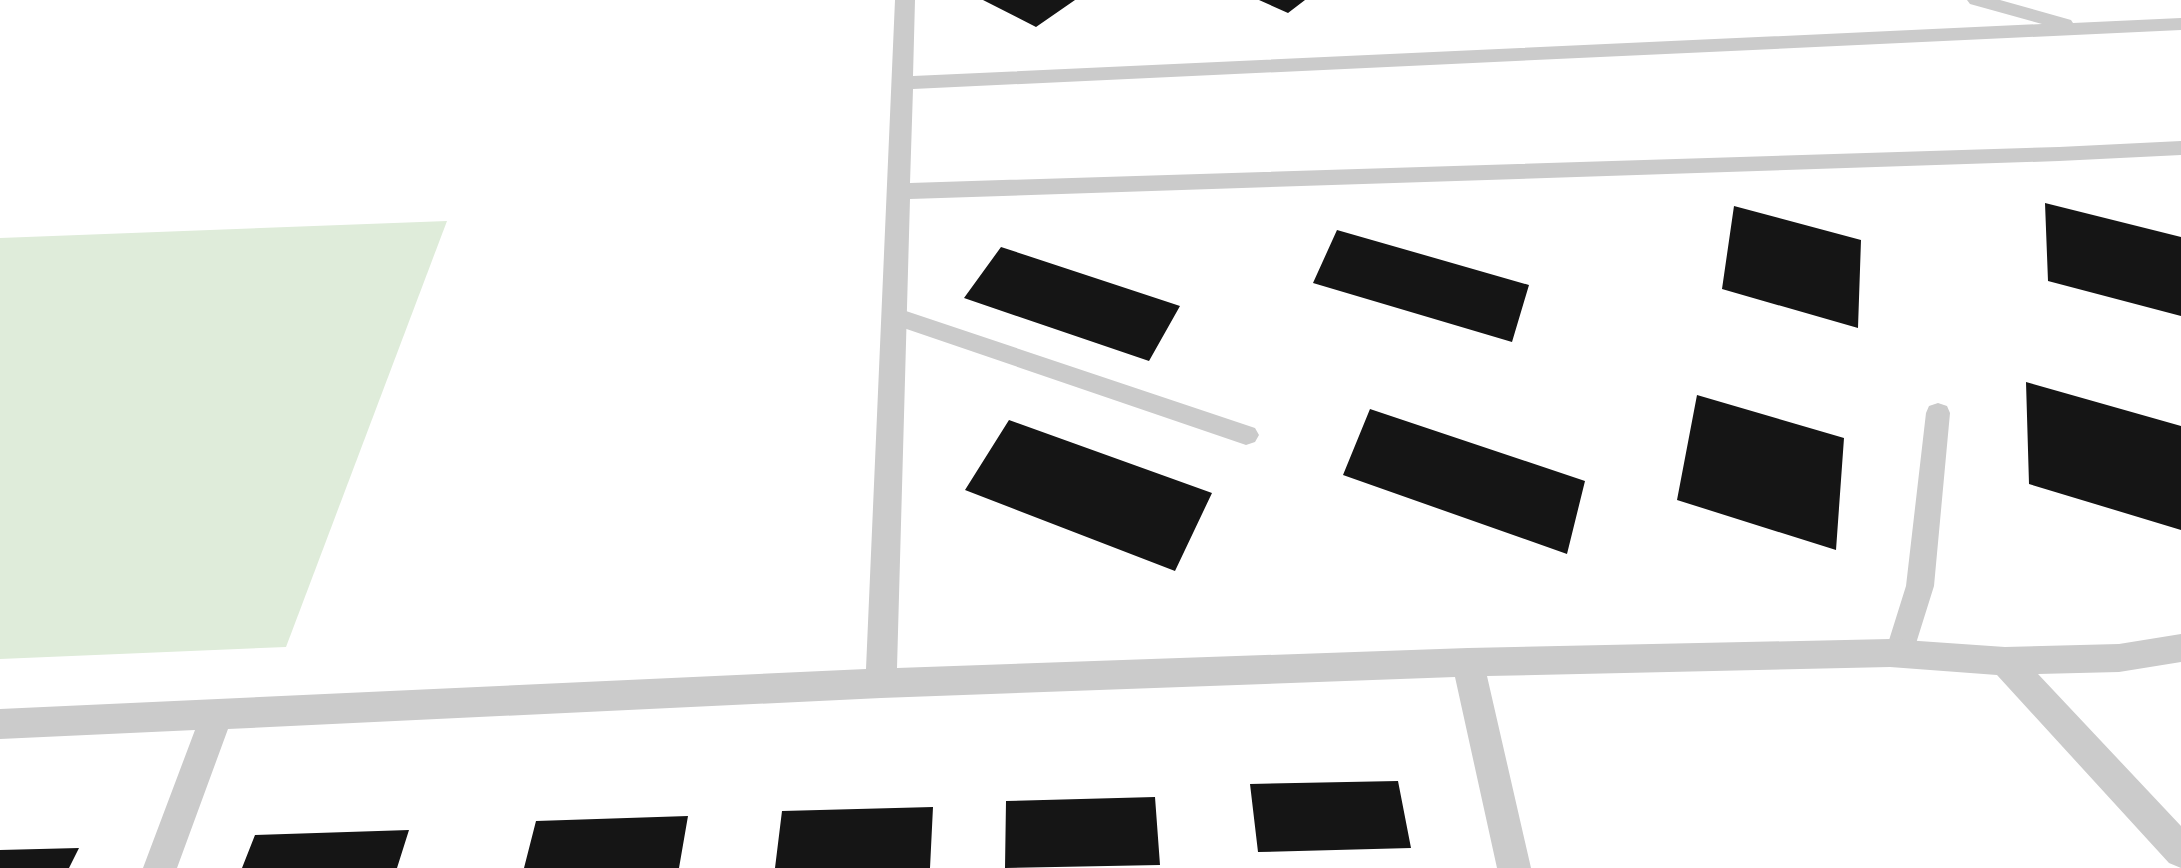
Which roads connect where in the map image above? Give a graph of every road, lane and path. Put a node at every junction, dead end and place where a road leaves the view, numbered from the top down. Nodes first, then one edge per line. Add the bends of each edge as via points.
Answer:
1 (905, 0) edge
2 (1977, 0) edge
3 (2181, 24) edge
4 (2085, 30) junction
5 (902, 83) junction
6 (2181, 148) edge
7 (898, 191) junction
8 (894, 316) junction
9 (1938, 413) dead end
10 (1246, 435) dead end
11 (2181, 648) edge
12 (1899, 653) junction
13 (2005, 661) junction
14 (1468, 662) junction
15 (881, 683) junction
16 (218, 713) junction
17 (0, 724) edge
18 (2181, 851) edge
19 (160, 868) edge
20 (1514, 868) edge

1 - 5 street
2 - 4 street
3 - 4 street
4 - 5 street
5 - 7 street
6 - 7 street
7 - 8 street
8 - 10 lane
8 - 15 street
9 - 12 lane via 1920,586
11 - 13 street via 2120,658
12 - 13 street
12 - 14 street
13 - 18 street
14 - 15 street
14 - 20 street
15 - 16 street
16 - 17 street
16 - 19 street

